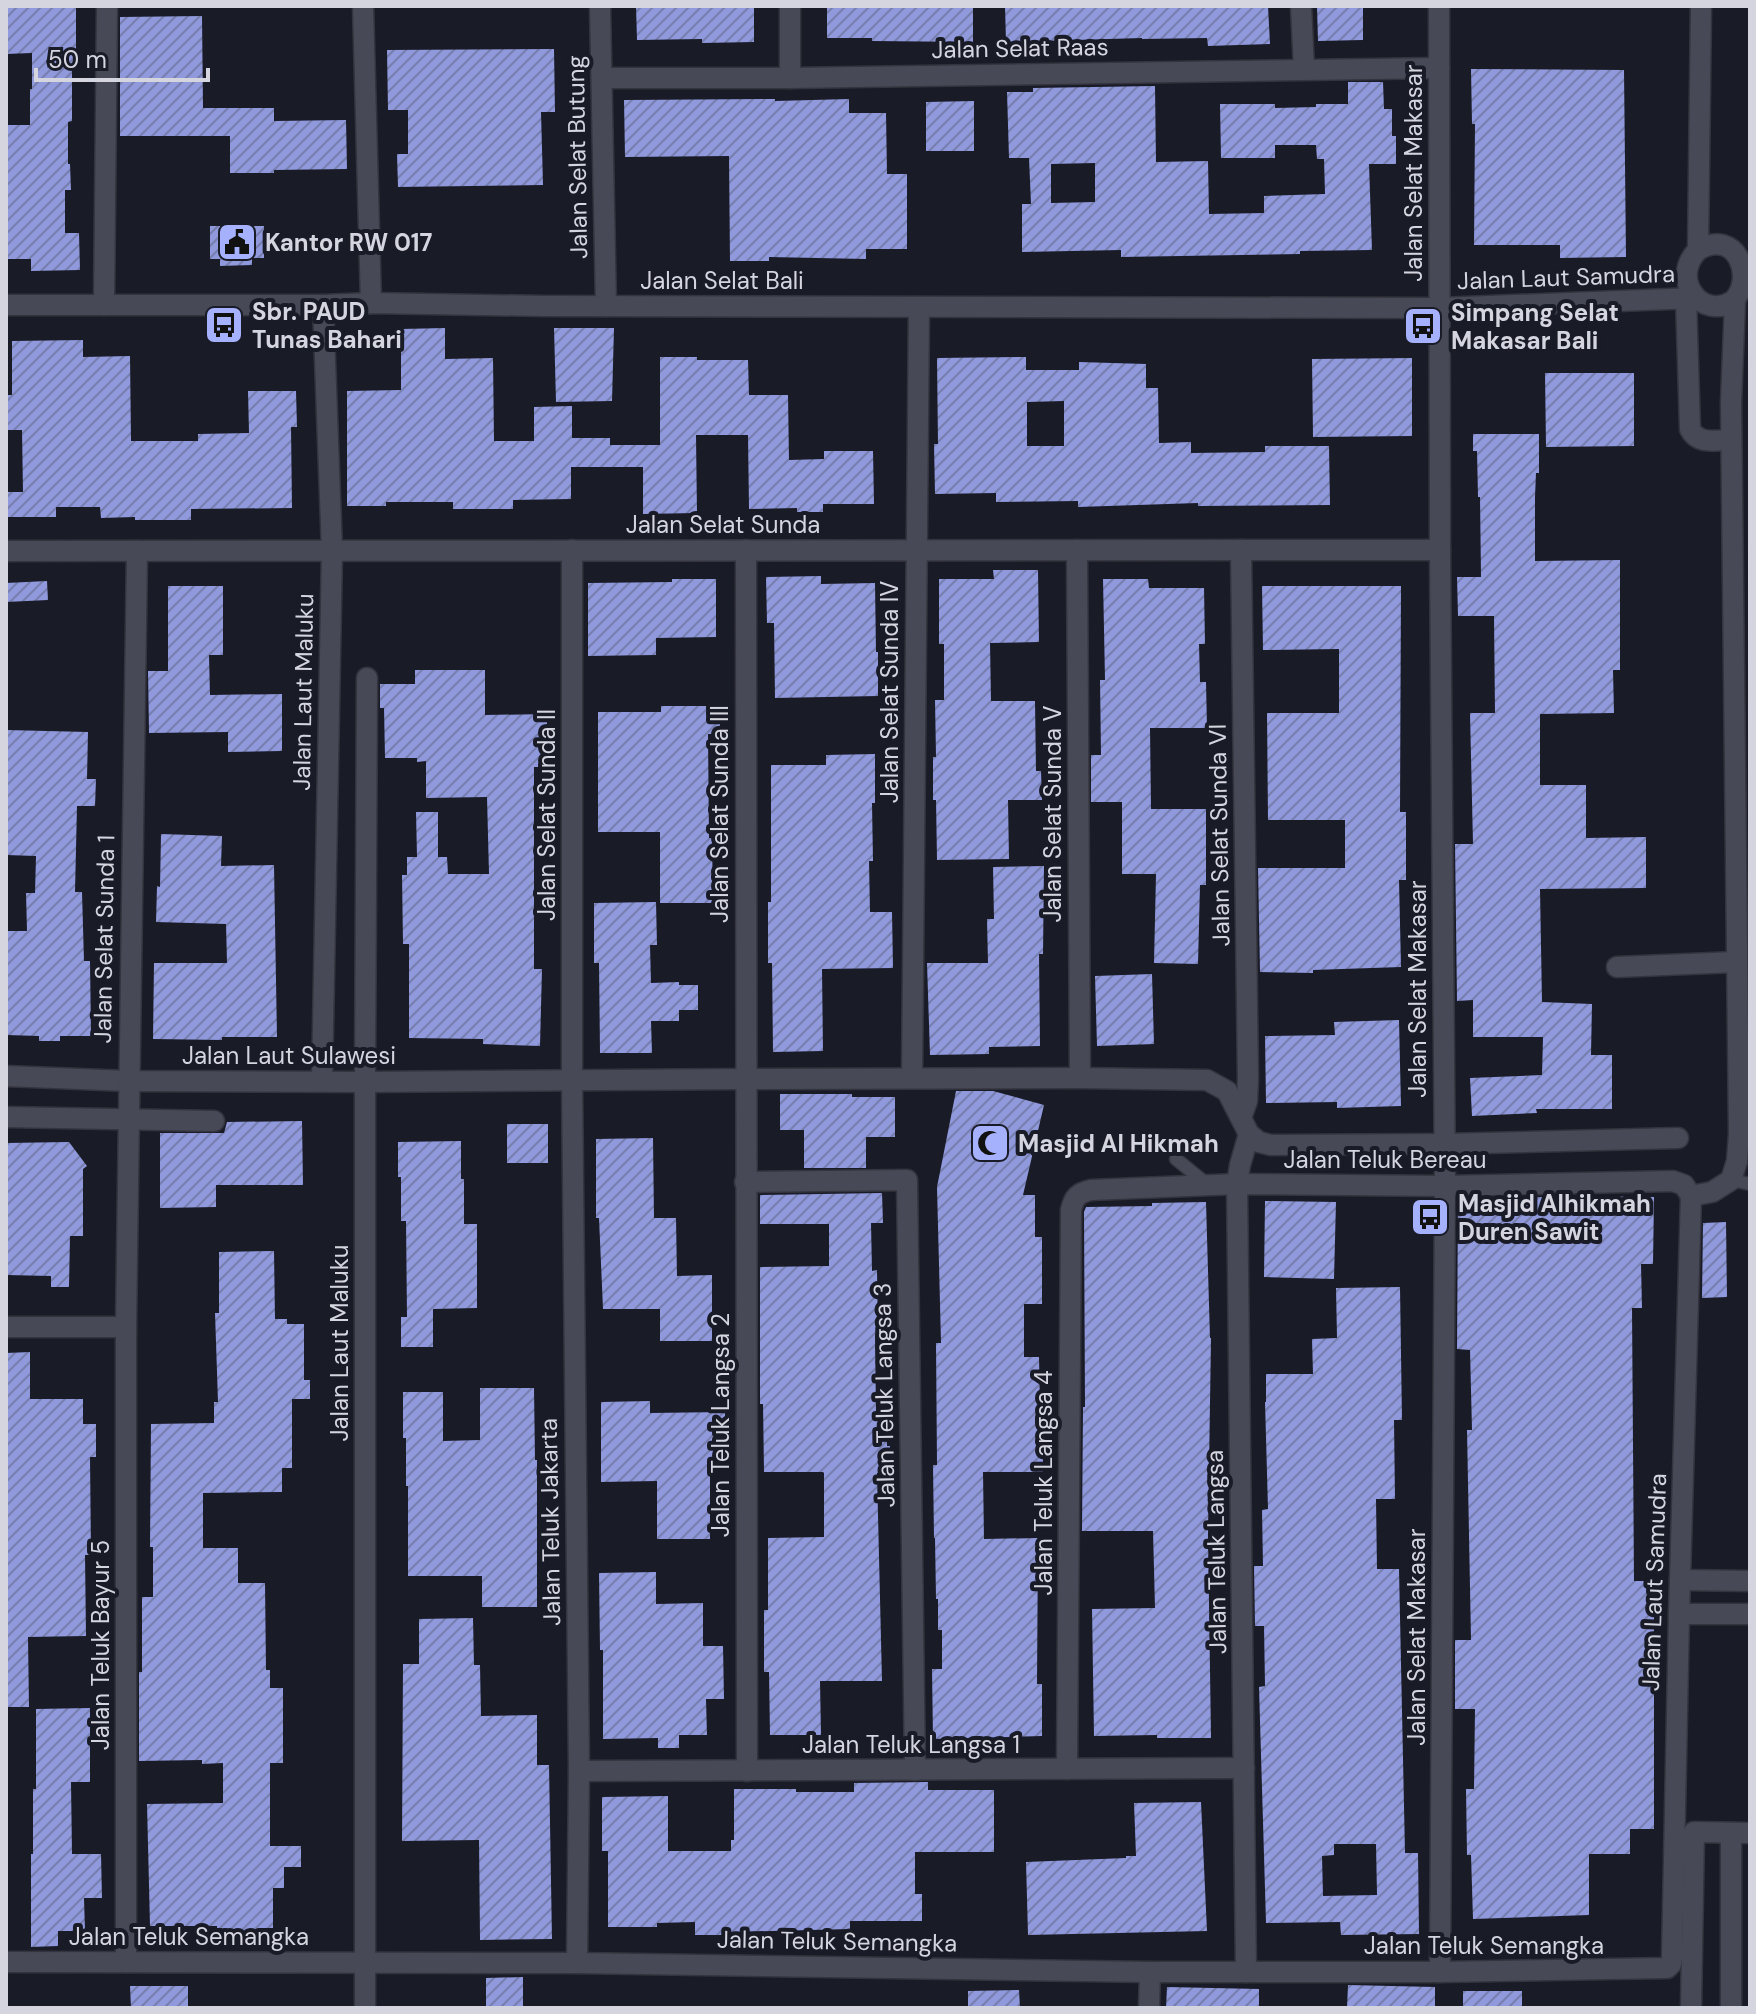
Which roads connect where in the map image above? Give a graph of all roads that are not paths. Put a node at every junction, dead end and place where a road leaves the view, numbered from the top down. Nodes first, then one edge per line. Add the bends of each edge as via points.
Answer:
1 (107, 6) edge
2 (363, 6) edge
3 (600, 6) edge
4 (790, 6) edge
5 (1301, 6) edge
6 (1439, 6) edge
7 (1701, 6) edge
8 (1439, 68) junction
9 (1304, 69) junction
10 (602, 78) junction
11 (790, 78) junction
12 (1742, 248) edge
13 (1698, 250) junction
14 (1749, 281) edge
15 (1691, 298) junction
16 (1735, 301) junction
17 (371, 303) junction
18 (6, 305) edge
19 (104, 305) junction
20 (323, 305) junction
21 (606, 306) junction
22 (919, 307) junction
23 (1439, 308) junction
24 (1731, 440) junction
25 (572, 550) junction
26 (746, 550) junction
27 (916, 550) junction
28 (1077, 550) junction
29 (1241, 550) junction
30 (1440, 550) junction
31 (6, 551) edge
32 (137, 551) junction
33 (332, 551) junction
34 (367, 678) dead end
35 (1736, 962) junction
36 (1617, 967) dead end
37 (6, 1076) edge
38 (912, 1078) junction
39 (1080, 1078) junction
40 (745, 1079) junction
41 (572, 1080) junction
42 (128, 1081) junction
43 (322, 1081) junction
44 (365, 1082) junction
45 (6, 1117) edge
46 (128, 1119) junction
47 (214, 1121) dead end
48 (1245, 1126) junction
49 (1678, 1138) dead end
50 (1444, 1144) junction
51 (1176, 1159) dead end
52 (745, 1182) junction
53 (1740, 1182) edge
54 (1237, 1184) junction
55 (1208, 1185) junction
56 (1445, 1186) junction
57 (1691, 1196) junction
58 (1074, 1199) joint
59 (6, 1327) edge
60 (126, 1327) junction
61 (1680, 1580) junction
62 (1750, 1581) edge
63 (1679, 1614) junction
64 (1750, 1614) edge
65 (1244, 1768) junction
66 (1067, 1769) junction
67 (915, 1770) junction
68 (579, 1771) junction
69 (747, 1771) junction
70 (1684, 1831) junction
71 (1740, 1833) edge
72 (6, 1962) edge
73 (126, 1962) junction
74 (365, 1963) junction
75 (577, 1963) junction
76 (1667, 1968) joint
77 (1150, 1972) junction
78 (1246, 1972) junction
79 (1440, 1972) junction
80 (365, 2008) edge
81 (1149, 2008) edge
82 (1691, 2008) edge
83 (1731, 2008) edge

1 - 19 street
2 - 17 street
3 - 10 street, Jalan Selat Butung
4 - 11 street
5 - 9 street
6 - 8 street, Jalan Selat Makasar
7 - 13 street
8 - 9 street, Jalan Selat Raas
8 - 23 street, Jalan Selat Makasar
9 - 11 street, Jalan Selat Raas
10 - 11 street, Jalan Selat Raas
10 - 21 street, Jalan Selat Butung
12 - 13 street via 1716,243
12 - 14 street
13 - 15 street via 1686,273
14 - 16 street
15 - 16 street via 1715,306
15 - 23 street, Jalan Laut Samudra
15 - 24 street via 1690,429 1703,441
16 - 24 street
17 - 20 street, Jalan Selat Bali
17 - 21 street, Jalan Selat Bali
18 - 19 street, Jalan Selat Bali
19 - 20 street, Jalan Selat Bali
20 - 33 street, Jalan Laut Maluku
21 - 22 street, Jalan Selat Bali
22 - 23 street, Jalan Selat Bali
22 - 27 street, Jalan Selat Sunda IV
23 - 30 street, Jalan Selat Makasar
24 - 35 street
25 - 26 street, Jalan Selat Sunda
25 - 33 street, Jalan Selat Sunda
25 - 41 street, Jalan Selat Sunda II
26 - 27 street, Jalan Selat Sunda
26 - 40 street, Jalan Selat Sunda III
27 - 28 street, Jalan Selat Sunda
27 - 38 street, Jalan Selat Sunda IV
28 - 29 street, Jalan Selat Sunda
28 - 39 street, Jalan Selat Sunda V
29 - 30 street, Jalan Selat Sunda
29 - 48 street, Jalan Selat Sunda VI
30 - 50 street, Jalan Selat Makasar
31 - 32 street, Jalan Selat Sunda
32 - 33 street, Jalan Selat Sunda
32 - 42 street, Jalan Selat Sunda 1
33 - 43 street, Jalan Laut Maluku
34 - 44 street, Jalan Laut Maluku
35 - 36 street
35 - 53 street
37 - 42 street, Jalan Laut Sulawesi
38 - 39 street, Jalan Laut Sulawesi
38 - 40 street, Jalan Laut Sulawesi
39 - 48 street, Jalan Laut Sulawesi via 1207,1080 1227,1091
40 - 41 street, Jalan Laut Sulawesi
40 - 52 street, Jalan Teluk Langsa 2
41 - 44 street, Jalan Laut Sulawesi
41 - 68 street, Jalan Teluk Jakarta
42 - 43 street, Jalan Laut Sulawesi
42 - 46 street, Jalan Selat Sunda 1
43 - 44 street, Jalan Laut Sulawesi
44 - 74 street, Jalan Laut Maluku
45 - 46 street
46 - 47 street
46 - 60 street, Jalan Selat Sunda 1
48 - 50 street via 1259,1142 1271,1145
48 - 54 street, Jalan Teluk Langsa
49 - 50 street
50 - 56 street, Jalan Selat Makasar
51 - 55 lane
52 - 67 street, Jalan Teluk Langsa 3 via 907,1180
52 - 69 street, Jalan Teluk Langsa 2
53 - 57 street
54 - 55 street, Jalan Teluk Bereau
54 - 56 street, Jalan Teluk Bereau
54 - 65 street, Jalan Teluk Langsa
55 - 58 street, Jalan Teluk Bereau via 1091,1190
56 - 57 street, Jalan Teluk Bereau via 1673,1181
56 - 79 street, Jalan Selat Makasar
57 - 61 street, Jalan Laut Samudra
58 - 66 street, Jalan Teluk Langsa 4
59 - 60 street
60 - 73 street, Jalan Teluk Bayur 5
61 - 62 street
61 - 63 street, Jalan Laut Samudra
63 - 64 street
63 - 70 street, Jalan Laut Samudra
65 - 66 street, Jalan Teluk Langsa 1
65 - 78 street, Jalan Teluk Langsa
66 - 67 street, Jalan Teluk Langsa 1
67 - 69 street, Jalan Teluk Langsa 1
68 - 69 street, Jalan Teluk Langsa 1
68 - 75 street, Jalan Teluk Jakarta
70 - 71 street
70 - 76 street, Jalan Laut Samudra
70 - 82 street
71 - 83 street
72 - 73 street, Jalan Teluk Semangka
73 - 74 street, Jalan Teluk Semangka
74 - 75 street, Jalan Teluk Semangka
74 - 80 street, Jalan Laut Maluku
75 - 77 street, Jalan Teluk Semangka
76 - 79 street, Jalan Teluk Semangka
77 - 78 street, Jalan Teluk Semangka
77 - 81 street
78 - 79 street, Jalan Teluk Semangka

